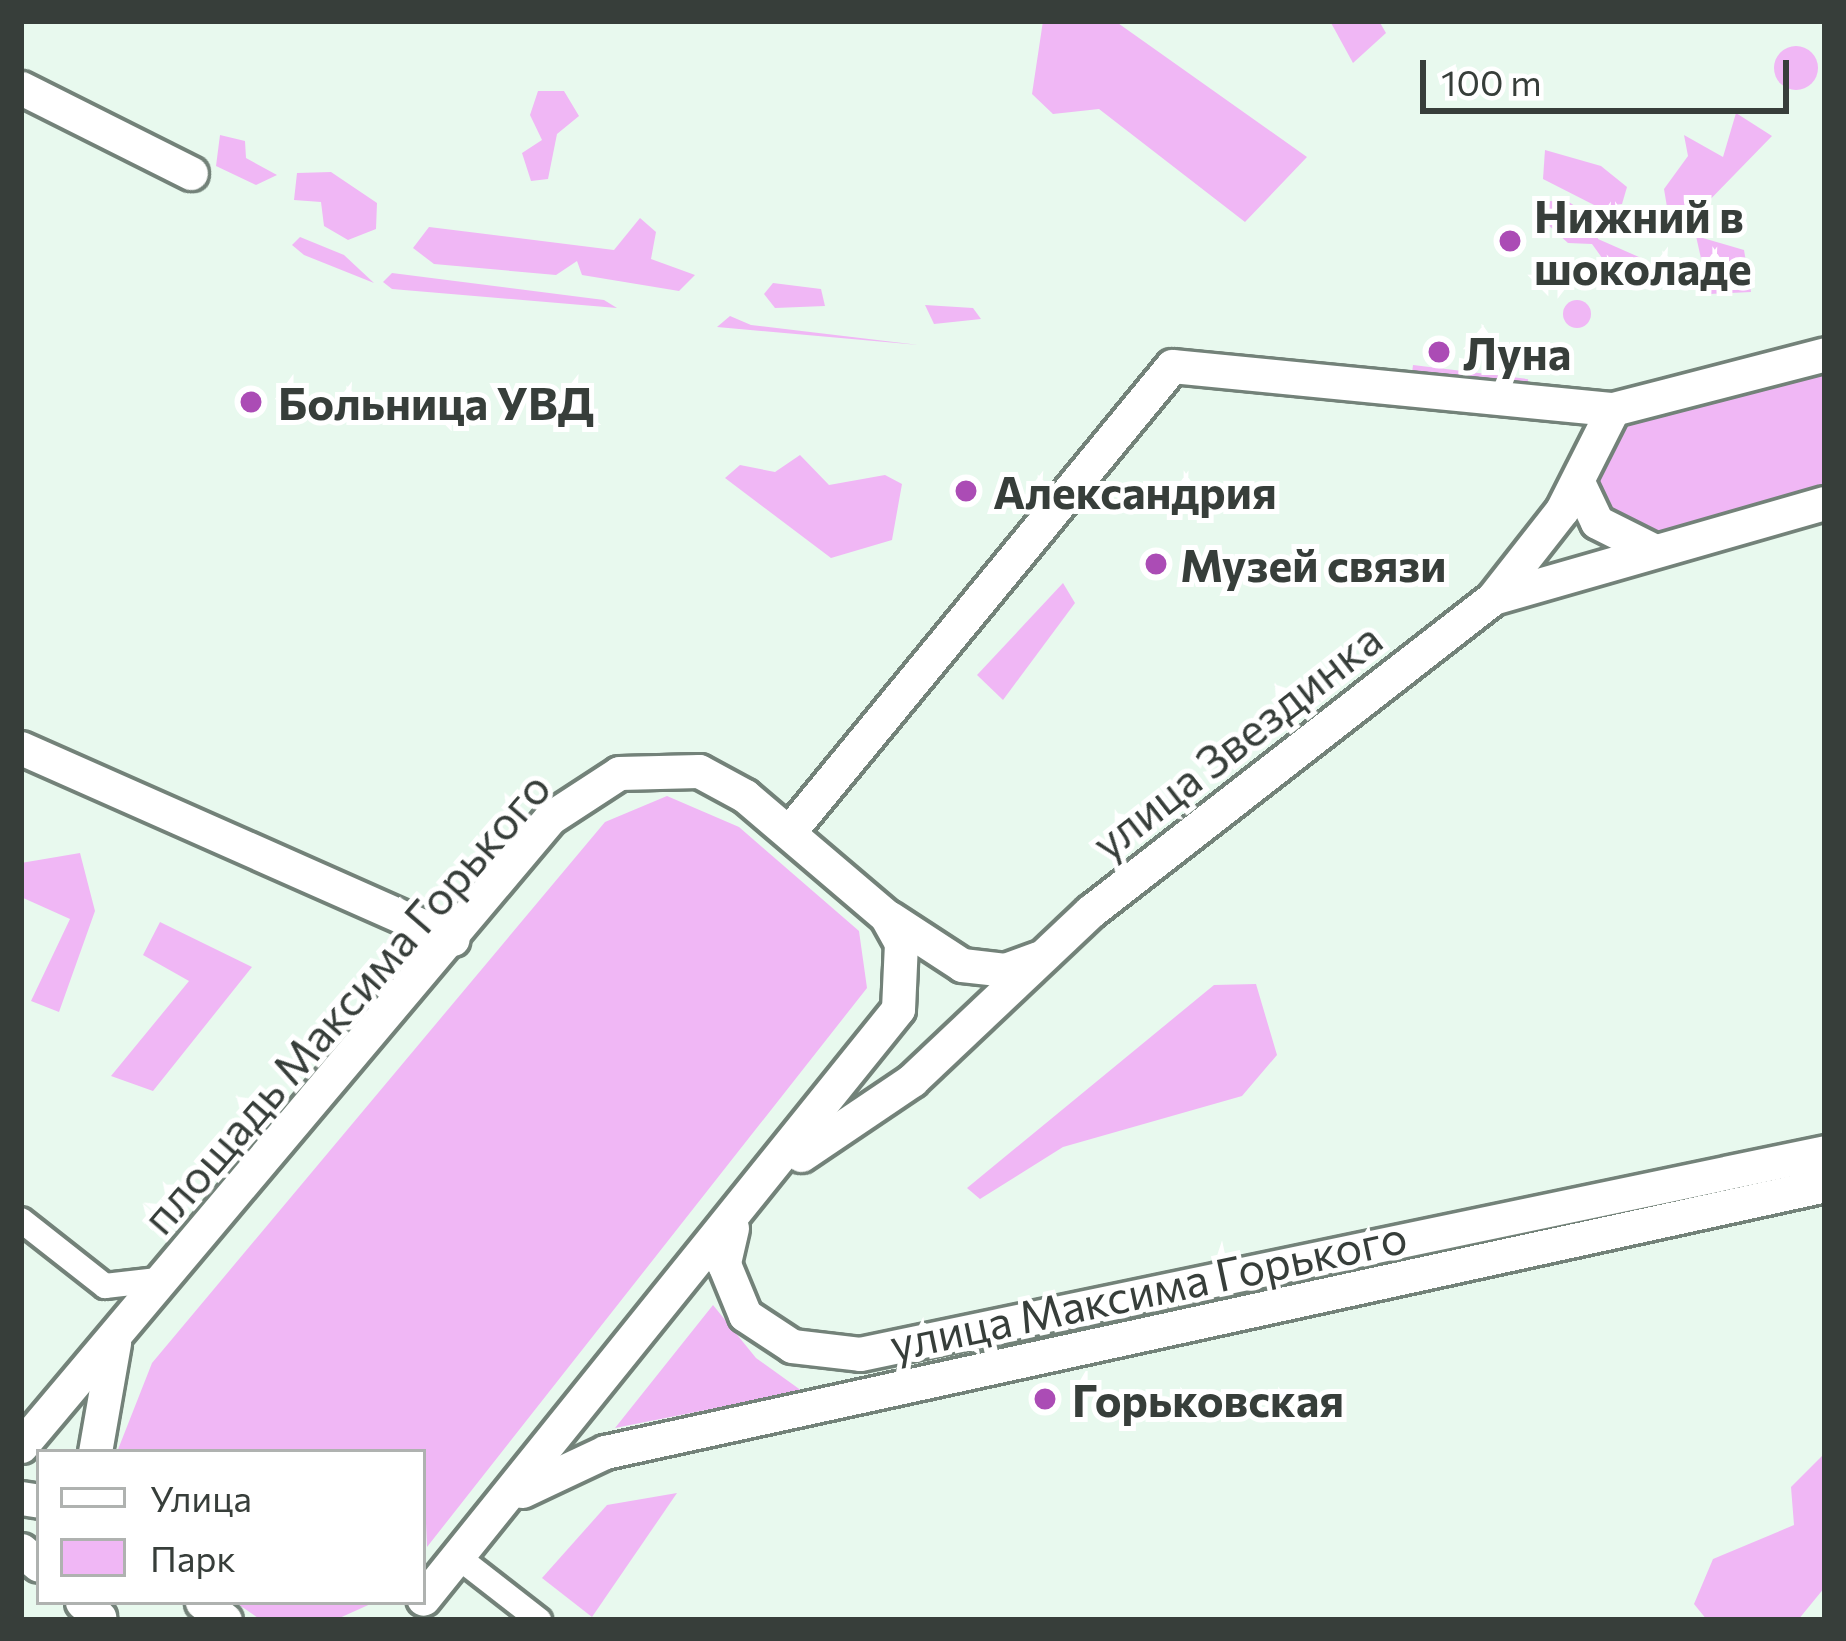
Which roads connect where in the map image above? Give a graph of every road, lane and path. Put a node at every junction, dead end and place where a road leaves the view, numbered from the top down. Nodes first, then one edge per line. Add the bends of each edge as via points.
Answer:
1 (21, 88) edge
2 (191, 173) dead end
3 (1825, 354) edge
4 (1613, 409) junction
5 (1578, 482) junction
6 (1825, 503) edge
7 (1652, 550) junction
8 (1493, 598) junction
9 (21, 748) edge
10 (789, 832) junction
11 (886, 916) junction
12 (453, 939) junction
13 (1040, 958) junction
14 (1825, 1152) edge
15 (775, 1173) junction
16 (1825, 1185) edge
17 (21, 1220) edge
18 (733, 1226) junction
19 (171, 1273) junction
20 (116, 1335) junction
21 (21, 1446) edge
22 (96, 1449) edge
23 (500, 1504) junction
24 (458, 1557) junction
25 (426, 1595) edge
26 (539, 1620) edge

1 - 2 main road
3 - 4 main road
4 - 5 main road, улица Звездинка
4 - 10 main road via 1172,366
5 - 7 main road via 1597,522
5 - 8 main road, улица Звездинка
6 - 7 main road, улица Звездинка
7 - 8 main road, улица Звездинка
8 - 13 main road, улица Звездинка
9 - 12 main road
10 - 11 main road, площадь Максима Горького
10 - 12 main road, площадь Максима Горького via 699,772 619,773 550,818
11 - 13 main road, улица Звездинка via 962,964 1005,970
11 - 15 main road via 901,943 898,1009
12 - 19 main road, площадь Максима Горького
13 - 15 main road, улица Звездинка via 912,1080
14 - 18 main road, улица Максима Горького via 860,1354 792,1346 745,1315 724,1264
15 - 18 main road
16 - 23 main road, улица Максима Горького via 605,1452
17 - 19 street via 105,1286 141,1288
18 - 23 main road
19 - 20 main road, площадь Максима Горького
20 - 21 main road, площадь Максима Горького
20 - 22 main road
23 - 24 main road
24 - 25 main road
24 - 26 street

